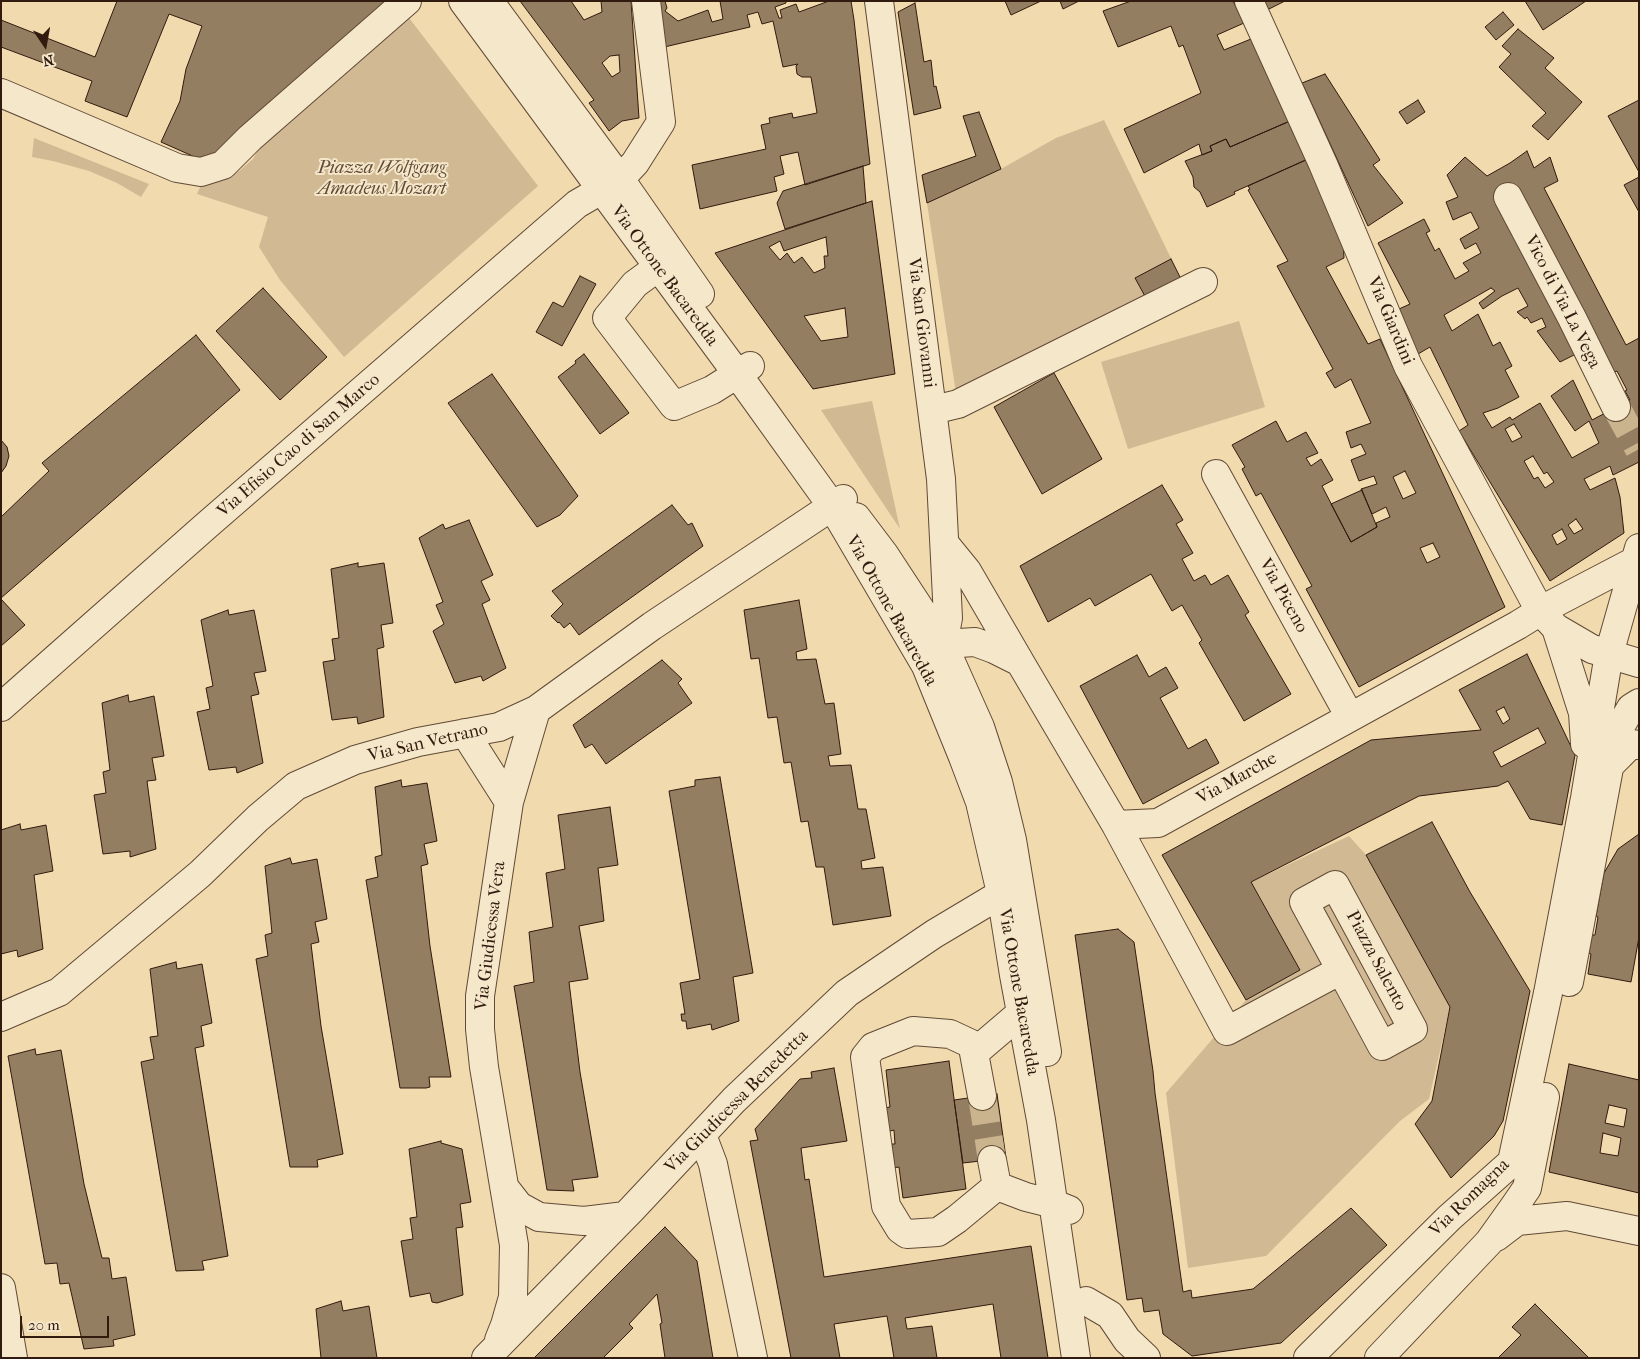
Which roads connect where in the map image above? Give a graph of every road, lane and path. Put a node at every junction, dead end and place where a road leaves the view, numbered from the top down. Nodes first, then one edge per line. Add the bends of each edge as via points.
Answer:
1 (407, 1) edge
2 (463, 1) edge
3 (489, 1) edge
4 (646, 1) edge
5 (879, 1) edge
6 (1249, 1) edge
7 (1, 93) edge
8 (610, 185) junction
9 (1508, 197) dead end
10 (665, 262) junction
11 (1202, 282) dead end
12 (744, 371) junction
13 (1616, 407) tunnel mouth
14 (933, 410) junction
15 (1216, 474) dead end
16 (837, 503) junction
17 (945, 544) junction
18 (1637, 555) edge
19 (1538, 621) junction
20 (943, 644) junction
21 (1609, 654) junction
22 (1020, 662) junction
23 (1639, 663) edge
24 (1639, 703) edge
25 (1, 707) edge
26 (536, 710) junction
27 (1350, 717) junction
28 (465, 733) junction
29 (1639, 745) edge
30 (1599, 774) junction
31 (509, 802) junction
32 (1116, 825) junction
33 (1010, 888) junction
34 (1341, 970) junction
35 (1029, 1004) junction
36 (1, 1017) edge
37 (980, 1048) junction
38 (982, 1096) tunnel mouth
39 (702, 1135) junction
40 (992, 1160) tunnel mouth
41 (1512, 1162) junction
42 (997, 1186) junction
43 (505, 1188) junction
44 (1527, 1188) junction
45 (1063, 1208) junction
46 (625, 1216) junction
47 (1567, 1216) junction
48 (1639, 1231) edge
49 (1489, 1242) junction
50 (1, 1288) edge
51 (1086, 1301) junction
52 (491, 1352) edge
53 (13, 1358) edge
54 (753, 1358) edge
55 (1076, 1358) edge
56 (1094, 1358) edge
57 (1146, 1358) edge
58 (1308, 1358) edge
59 (1379, 1358) edge

1 - 7 street via 223,165 201,172 177,168
2 - 8 street, Via Ottone Bacaredda
3 - 8 street, Via Ottone Bacaredda
4 - 8 street, Via Efisio Cao di San Marco via 661,122 635,163
5 - 14 street, Via San Giovanni
6 - 19 street, Via Giardini via 1323,164 1408,366
8 - 10 street, Via Ottone Bacaredda
8 - 25 street, Via Efisio Cao di San Marco via 577,204
9 - 13 street, Vico di Via La Vega
10 - 12 street, Via Ottone Bacaredda
10 - 12 street via 635,284 607,318 612,325 674,406 712,390
11 - 14 street via 958,404
12 - 16 street, Via Ottone Bacaredda
14 - 17 street, Via San Giovanni via 942,479
15 - 27 street, Via Piceno
16 - 20 street, Via Ottone Bacaredda via 884,554
16 - 26 street, Via San Vetrano via 652,626
16 - 33 street, Via Ottone Bacaredda via 926,666 964,757
17 - 20 street, Via San Giovanni via 948,618
17 - 22 street via 966,571
18 - 19 street, Via Marche
18 - 21 street
19 - 21 street
19 - 27 street, Via Marche
19 - 30 street, Via Giardini via 1583,713
20 - 22 street via 975,642
20 - 33 street, Via Ottone Bacaredda via 980,727 992,764 1012,840
21 - 23 street
21 - 30 street
22 - 32 street
24 - 30 street via 1631,708 1615,736
26 - 28 street, Via San Vetrano via 499,727
26 - 31 street, Via Giudicessa Vera
27 - 32 street, Via Marche via 1158,823
28 - 31 street
28 - 36 street, Via San Vetrano via 418,742 356,760 296,786 200,874 59,992
29 - 30 street via 1631,744
30 - 41 street, Via Romagna via 1570,874
30 - 44 street via 1582,917
31 - 43 street, Via Giudicessa Vera via 480,996 484,1067
32 - 34 street, Piazza Salento via 1227,1031
33 - 35 street, Via Ottone Bacaredda
33 - 39 street, Via Giudicessa Benedetta via 847,993 734,1100
34 - 34 street, Piazza Salento via 1382,1046 1413,1029 1336,885 1304,902
35 - 37 street
35 - 45 street, Via Ottone Bacaredda
37 - 38 street via 974,1053
37 - 42 street via 950,1034 913,1031 873,1047 865,1057 886,1206 900,1229 907,1234 938,1232
39 - 46 street, Via Giudicessa Benedetta
39 - 54 street via 713,1164
40 - 42 street
41 - 44 street
41 - 58 street, Via Romagna via 1449,1218
42 - 45 street
43 - 46 street via 519,1206 539,1217 584,1221
43 - 52 street, Via Giudicessa Vera via 514,1245 512,1297 505,1325
44 - 47 street
44 - 49 street
45 - 51 street, Via Ottone Bacaredda
45 - 55 street, Via Ottone Bacaredda
46 - 52 street, Via Giudicessa Benedetta
47 - 48 street
47 - 49 street via 1518,1221
49 - 59 street
50 - 53 street
51 - 56 street, Via Ottone Bacaredda
51 - 57 street via 1110,1315 1127,1340

